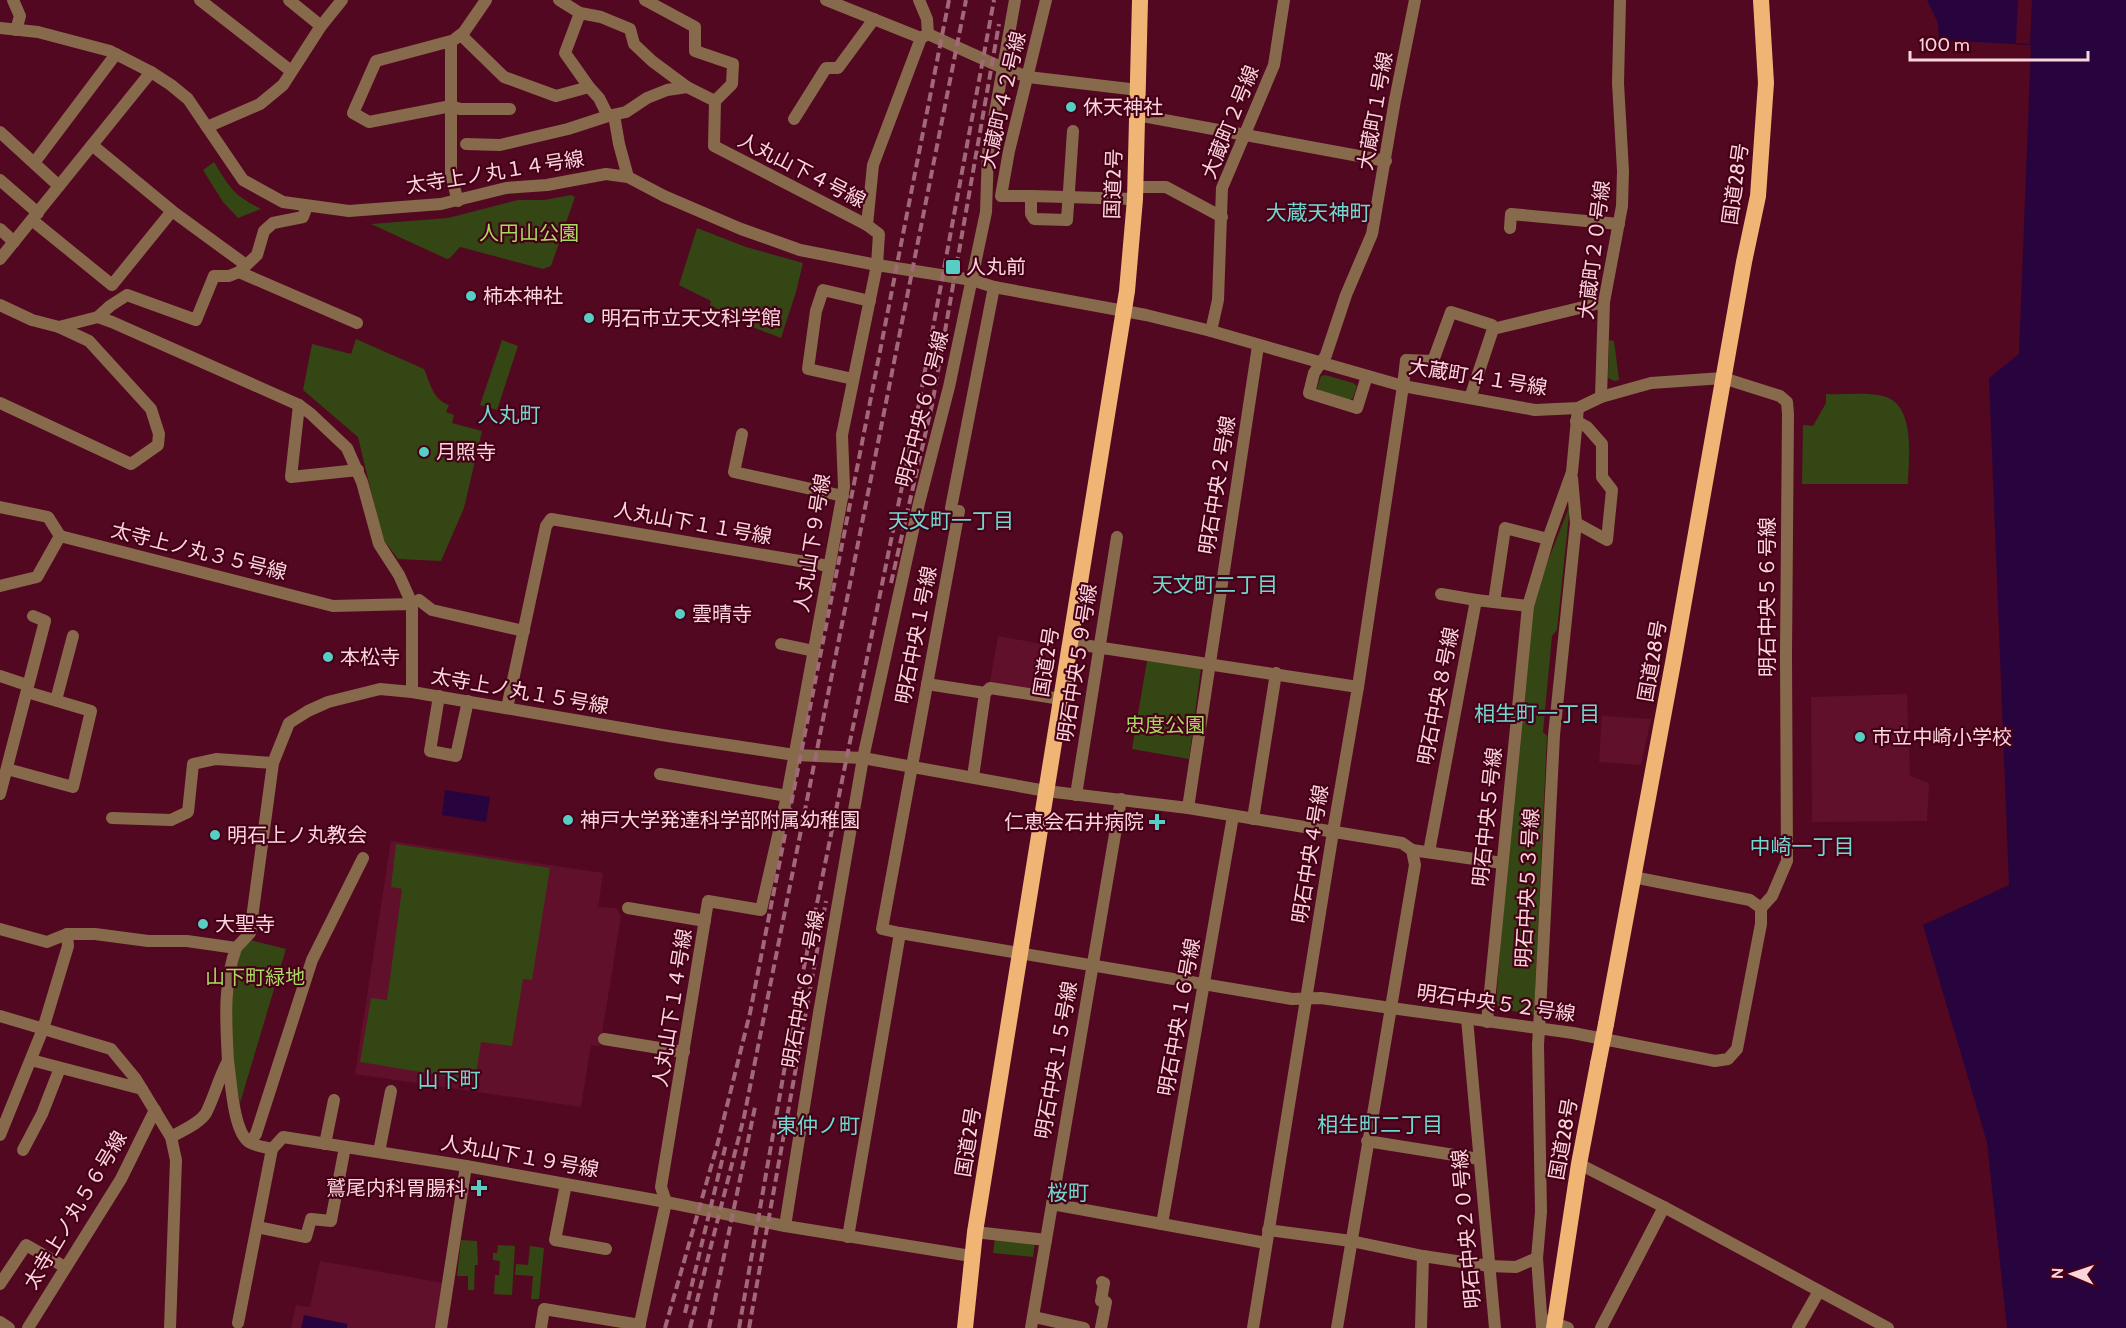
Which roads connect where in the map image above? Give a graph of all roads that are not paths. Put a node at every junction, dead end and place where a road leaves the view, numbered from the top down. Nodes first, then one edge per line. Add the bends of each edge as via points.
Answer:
1 (13, 0) edge
2 (200, 0) edge
3 (289, 0) edge
4 (342, 0) edge
5 (486, 0) edge
6 (559, 0) edge
7 (645, 0) edge
8 (826, 0) edge
9 (919, 0) edge
10 (1015, 0) edge
11 (1046, 0) edge
12 (1140, 0) edge
13 (1284, 0) edge
14 (1415, 0) edge
15 (1620, 0) edge
16 (1761, 0) edge
17 (580, 13) junction
18 (874, 19) junction
19 (321, 26) junction
20 (0, 28) edge
21 (16, 30) junction
22 (925, 36) junction
23 (456, 38) junction
24 (116, 54) junction
25 (1003, 68) junction
26 (291, 71) junction
27 (151, 72) junction
28 (1028, 77) junction
29 (589, 87) junction
30 (687, 87) junction
31 (1138, 90) junction
32 (715, 101) junction
33 (451, 106) junction
34 (510, 109) dead end
35 (611, 115) junction
36 (1137, 115) junction
37 (794, 119) dead end
38 (207, 127) junction
39 (0, 132) edge
40 (1073, 132) dead end
41 (1245, 134) junction
42 (466, 144) dead end
43 (92, 145) junction
44 (1386, 161) junction
45 (34, 163) junction
46 (628, 177) junction
47 (0, 180) edge
48 (59, 186) junction
49 (1135, 193) junction
50 (1031, 196) junction
51 (1069, 197) junction
52 (458, 201) junction
53 (307, 206) junction
54 (172, 211) junction
55 (35, 216) junction
56 (1222, 217) junction
57 (1619, 224) junction
58 (867, 225) junction
59 (1510, 228) dead end
60 (0, 229) edge
61 (14, 242) junction
62 (0, 260) edge
63 (878, 265) junction
64 (242, 269) junction
65 (972, 280) junction
66 (994, 287) junction
67 (870, 301) junction
68 (1605, 302) junction
69 (0, 305) edge
70 (1123, 310) junction
71 (98, 317) junction
72 (357, 323) dead end
73 (59, 327) junction
74 (1493, 329) junction
75 (1211, 331) junction
76 (1258, 346) junction
77 (1320, 363) junction
78 (1367, 376) junction
79 (1723, 378) junction
80 (853, 379) junction
81 (1404, 386) junction
82 (1601, 397) junction
83 (1470, 398) junction
84 (0, 403) edge
85 (299, 405) junction
86 (1578, 408) junction
87 (1576, 422) junction
88 (742, 434) dead end
89 (358, 470) junction
90 (1572, 472) junction
91 (843, 496) junction
92 (0, 507) edge
93 (1576, 522) junction
94 (60, 536) junction
95 (1117, 537) dead end
96 (1548, 539) junction
97 (829, 566) junction
98 (0, 586) edge
99 (1441, 594) dead end
100 (1476, 600) junction
101 (416, 602) junction
102 (1494, 602) junction
103 (1528, 606) junction
104 (33, 616) dead end
105 (524, 631) junction
106 (73, 636) dead end
107 (1070, 643) junction
108 (781, 644) dead end
109 (1099, 648) junction
110 (814, 651) junction
111 (1210, 663) junction
112 (1276, 674) junction
113 (0, 676) edge
114 (927, 684) junction
115 (1358, 687) junction
116 (27, 688) junction
117 (412, 692) junction
118 (985, 693) junction
119 (439, 696) junction
120 (1061, 699) junction
121 (56, 700) junction
122 (468, 701) junction
123 (507, 708) junction
124 (795, 755) junction
125 (863, 758) junction
126 (273, 763) junction
127 (913, 767) junction
128 (7, 769) junction
129 (660, 774) dead end
130 (973, 777) junction
131 (1046, 791) junction
132 (0, 794) edge
133 (1076, 795) junction
134 (787, 796) junction
135 (1121, 799) junction
136 (1188, 808) junction
137 (1233, 816) junction
138 (112, 818) dead end
139 (1254, 819) junction
140 (1333, 832) junction
141 (1412, 850) junction
142 (1429, 852) junction
143 (363, 858) dead end
144 (1502, 863) junction
145 (1633, 877) junction
146 (628, 908) dead end
147 (1761, 908) junction
148 (705, 921) junction
149 (0, 928) edge
150 (900, 933) junction
151 (67, 934) junction
152 (236, 948) junction
153 (1020, 954) junction
154 (1092, 965) junction
155 (1205, 985) junction
156 (1307, 998) junction
157 (1392, 1008) junction
158 (0, 1017) edge
159 (1467, 1019) junction
160 (1488, 1022) junction
161 (43, 1029) junction
162 (604, 1039) dead end
163 (684, 1052) junction
164 (31, 1060) junction
165 (228, 1061) junction
166 (60, 1068) junction
167 (142, 1089) junction
168 (391, 1091) dead end
169 (334, 1100) dead end
170 (155, 1110) junction
171 (0, 1135) edge
172 (171, 1137) junction
173 (1367, 1141) junction
174 (250, 1142) junction
175 (326, 1144) junction
176 (345, 1147) junction
177 (272, 1149) junction
178 (23, 1150) dead end
179 (378, 1152) junction
180 (1479, 1159) junction
181 (1579, 1164) junction
182 (466, 1166) junction
183 (566, 1184) junction
184 (666, 1202) junction
185 (1052, 1204) junction
186 (1664, 1207) junction
187 (1162, 1224) junction
188 (257, 1227) junction
189 (785, 1227) junction
190 (975, 1232) junction
191 (1267, 1236) junction
192 (849, 1237) junction
193 (1046, 1240) junction
194 (1351, 1241) junction
195 (606, 1250) dead end
196 (971, 1256) junction
197 (1423, 1256) junction
198 (1537, 1258) junction
199 (1489, 1266) junction
200 (65, 1267) junction
201 (1102, 1282) dead end
202 (0, 1284) edge
203 (1819, 1291) junction
204 (0, 1322) edge
205 (1033, 1322) edge
206 (238, 1323) dead end
207 (1552, 1325) edge
208 (640, 1327) edge
209 (9, 1328) edge
210 (28, 1328) edge
211 (170, 1328) edge
212 (441, 1328) edge
213 (541, 1328) edge
214 (965, 1328) edge
215 (1084, 1328) edge
216 (1101, 1328) edge
217 (1253, 1328) edge
218 (1337, 1328) edge
219 (1421, 1328) edge
220 (1495, 1328) edge
221 (1601, 1328) edge
222 (1798, 1328) edge
223 (1888, 1328) edge

1 - 21 street via 20,16
2 - 26 street
3 - 19 street
4 - 19 street
5 - 23 street
6 - 17 street
7 - 32 street via 695,27 695,51 733,64 732,84
8 - 18 street
9 - 22 street via 927,19
10 - 25 street, 明石中央６０号線
11 - 28 street, 大蔵町４２号線
12 - 31 highway, 国道2号
13 - 41 street, 大蔵町２号線 via 1274,65
14 - 44 street, 大蔵町１号線
15 - 57 street, 大蔵町２０号線 via 1618,84 1623,171
16 - 79 highway, 国道28号 via 1766,83 1762,158
17 - 29 street via 565,53
17 - 30 street via 630,29 634,44
18 - 22 street
18 - 37 street via 838,68 826,68
19 - 26 street
20 - 21 street, 太寺上ノ丸１４号線
21 - 24 street, 太寺上ノ丸１４号線 via 38,32
22 - 25 street
22 - 58 street via 873,165
23 - 29 street via 504,77 556,96
23 - 33 street
23 - 33 street via 376,61 353,113 369,122
24 - 27 street, 太寺上ノ丸１４号線
24 - 45 street
25 - 28 street
25 - 65 street, 明石中央６０号線 via 988,152 986,212
26 - 38 street via 260,104
27 - 38 street, 太寺上ノ丸１４号線 via 188,99
27 - 43 street
28 - 31 street
28 - 50 street, 大蔵町４２号線 via 1001,196
29 - 35 street
30 - 32 street
30 - 35 street via 667,90 626,112
31 - 36 highway, 国道2号
32 - 58 street, 人丸山下４号線 via 714,146
33 - 34 street
33 - 52 street via 451,176
35 - 42 street via 500,145
35 - 46 street
36 - 41 street
36 - 49 highway, 国道2号
38 - 53 street, 太寺上ノ丸１４号線 via 243,180 283,202
39 - 45 street
40 - 51 street
41 - 44 street
41 - 56 street, 大蔵町２号線 via 1222,188
43 - 48 street
43 - 54 street
44 - 77 street, 大蔵町１号線 via 1372,234
45 - 48 street
46 - 52 street, 太寺上ノ丸１４号線 via 606,174 506,188
46 - 63 street, 太寺上ノ丸１４号線 via 780,243
47 - 55 street
48 - 55 street
49 - 51 street
49 - 56 street via 1166,187
49 - 70 highway, 国道2号
50 - 51 street
50 - 51 street via 1034,219 1067,220
52 - 53 street, 太寺上ノ丸１４号線 via 350,212
53 - 64 street via 303,217 273,223 264,231 258,255
54 - 55 street via 112,285
54 - 64 street
55 - 61 street
56 - 75 street, 大蔵町２号線 via 1218,300
57 - 59 street via 1511,214
57 - 68 street, 大蔵町２０号線
58 - 63 street, 人丸山下９号線 via 879,234
60 - 61 street
61 - 62 street
63 - 65 street, 太寺上ノ丸１４号線
63 - 67 street, 人丸山下９号線
64 - 71 street via 230,276 214,276 196,320 127,295
64 - 72 street
65 - 66 street, 太寺上ノ丸１４号線
65 - 125 street, 明石中央６０号線
66 - 70 street, 大蔵町４１号線
66 - 114 street, 明石中央１号線
67 - 80 street, 人丸山下９号線
67 - 80 street via 824,290 816,310 808,369
68 - 74 street
68 - 82 street, 大蔵町２０号線
69 - 73 street
70 - 75 street, 大蔵町４１号線
70 - 107 highway, 国道2号
71 - 73 street
71 - 85 street, 太寺上ノ丸１５号線
73 - 84 street via 89,341 151,410 159,434 158,445 131,464
74 - 81 street, 明石中央４号線 via 1492,325 1451,312 1433,361 1406,360
74 - 83 street
75 - 76 street, 大蔵町４１号線
76 - 77 street, 大蔵町４１号線
76 - 111 street, 明石中央２号線
77 - 78 street, 大蔵町４１号線
77 - 78 street via 1309,393 1357,408
78 - 81 street, 大蔵町４１号線
79 - 82 street, 大蔵町４１号線 via 1651,383
79 - 145 highway, 国道28号
79 - 147 street, 明石中央５６号線 via 1780,396 1787,402 1787,861 1772,896
80 - 91 street, 人丸山下９号線 via 842,435
81 - 83 street, 大蔵町４１号線
81 - 115 street, 明石中央４号線
82 - 86 street, 大蔵町４１号線
83 - 86 street, 大蔵町４１号線 via 1534,410
85 - 89 street, 太寺上ノ丸１５号線 via 347,448
85 - 89 street via 291,477
86 - 87 street, 明石中央５号線
87 - 90 street, 明石中央５号線
87 - 93 street via 1587,427 1602,444 1602,477 1612,490 1607,540
88 - 91 street via 734,472
89 - 101 street, 太寺上ノ丸１５号線 via 379,544
90 - 93 street, 明石中央５３号線
90 - 96 street, 明石中央５号線
91 - 97 street, 人丸山下９号線
92 - 94 street via 48,518
93 - 198 street, 明石中央５３号線, bridge via 1554,735 1538,1045 1541,1212
94 - 98 street via 37,577
94 - 101 street, 太寺上ノ丸３５号線 via 333,606
95 - 109 street, 明石中央５９号線
96 - 102 street via 1504,528
96 - 103 street, 明石中央５号線
97 - 105 street, 人丸山下１１号線 via 551,519 546,526
97 - 110 street, 人丸山下９号線
99 - 100 street
100 - 102 street
100 - 142 street, 明石中央８号線
101 - 105 street via 432,610
101 - 117 street, 太寺上ノ丸１５号線
102 - 103 street
103 - 144 street, 明石中央５号線
104 - 116 street via 45,621
105 - 123 street
106 - 121 street
107 - 109 street
107 - 120 highway, 国道2号
108 - 110 street
109 - 111 street
109 - 133 street, 明石中央５９号線
110 - 124 street, 人丸山下９号線
111 - 112 street
111 - 136 street, 明石中央２号線
112 - 115 street
112 - 139 street
113 - 116 street
114 - 118 street
114 - 127 street, 明石中央１号線
115 - 140 street, 明石中央４号線
116 - 121 street
116 - 128 street
117 - 119 street, 太寺上ノ丸１５号線
117 - 126 street via 380,690 328,702 308,711 289,723
118 - 120 street via 990,688
118 - 130 street
119 - 122 street, 太寺上ノ丸１５号線
119 - 122 street via 430,751 456,756
120 - 131 highway, 国道2号
121 - 128 street via 91,711 73,787
122 - 123 street, 太寺上ノ丸１５号線
123 - 124 street, 太寺上ノ丸１５号線
124 - 125 street, 太寺上ノ丸１５号線
124 - 134 street, 人丸山下１４号線
125 - 127 street, 太寺上ノ丸１５号線
125 - 189 street, 明石中央６１号線
126 - 138 street via 216,759 193,764 188,813 171,820
126 - 152 street via 250,933
127 - 130 street, 太寺上ノ丸１５号線
127 - 150 street, 明石中央１号線 via 882,929
128 - 132 street
129 - 134 street
130 - 131 street, 太寺上ノ丸１５号線
131 - 133 street
131 - 153 highway, 国道2号
133 - 135 street
134 - 148 street, 人丸山下１４号線 via 761,910 708,902
135 - 136 street
135 - 154 street, 明石中央１５号線
136 - 137 street
137 - 139 street
137 - 155 street, 明石中央１６号線
139 - 140 street
140 - 141 street via 1402,843
140 - 156 street, 明石中央４号線
141 - 142 street
141 - 157 street, 明石中央５２号線 via 1415,865
142 - 144 street
143 - 174 street via 312,960 256,1134
144 - 160 street, 明石中央５号線
145 - 147 street via 1750,900
145 - 181 highway, 国道28号, bridge
146 - 148 street
147 - 160 street, 明石中央５２号線 via 1737,1050 1728,1059 1715,1061 1573,1033
148 - 163 street, 人丸山下１４号線
149 - 151 street via 46,942
150 - 153 street
150 - 192 street
151 - 152 street
151 - 161 street via 69,946
152 - 165 street via 229,969 225,1013
153 - 154 street
153 - 190 highway, 国道2号
154 - 155 street
154 - 185 street, 明石中央１５号線
155 - 156 street
155 - 187 street, 明石中央１６号線
156 - 157 street
156 - 191 street, 明石中央４号線
157 - 159 street, 明石中央５２号線
157 - 173 street
158 - 161 street
159 - 160 street, 明石中央５２号線
159 - 180 street, 明石中央２０号線
161 - 164 street
161 - 167 street via 111,1049
162 - 163 street
163 - 184 street, 人丸山下１４号線 via 661,1186
164 - 166 street
164 - 171 street
165 - 172 street via 205,1115
165 - 174 street via 241,1133
166 - 167 street
166 - 178 street
167 - 170 street
168 - 179 street
169 - 175 street
170 - 172 street
170 - 200 street, 太寺上ノ丸５６号線 via 121,1179
172 - 211 street via 176,1160
173 - 180 street
173 - 194 street
174 - 177 street
175 - 176 street, 人丸山下１９号線
175 - 177 street, 人丸山下１９号線 via 283,1137
176 - 179 street, 人丸山下１９号線
176 - 188 street via 331,1221 311,1219 306,1237
177 - 188 street
179 - 182 street, 人丸山下１９号線
180 - 199 street, 明石中央２０号線
181 - 186 street
181 - 207 highway, 国道28号
182 - 183 street, 人丸山下１９号線
182 - 212 street
183 - 184 street, 人丸山下１９号線
183 - 195 street via 555,1240
184 - 189 street, 人丸山下１９号線
184 - 208 street, 人丸山下１４号線
185 - 187 street
185 - 193 street, 明石中央１５号線
186 - 203 street
186 - 221 street
187 - 191 street
188 - 206 street
189 - 192 street, 人丸山下１９号線
190 - 193 street
190 - 196 highway, 国道2号
191 - 194 street
191 - 217 street, 明石中央４号線
192 - 196 street, 人丸山下１９号線
193 - 205 street, 明石中央１５号線
194 - 197 street
194 - 218 street
196 - 214 highway, 国道2号
197 - 199 street
197 - 219 street
198 - 199 street via 1516,1267
198 - 207 street, 明石中央５３号線
199 - 220 street, 明石中央２０号線
200 - 202 street via 26,1245
200 - 210 street, 太寺上ノ丸５６号線
201 - 216 street via 1101,1301 1106,1302
203 - 222 street
203 - 223 street
204 - 209 street
205 - 215 street
208 - 213 street via 544,1309

